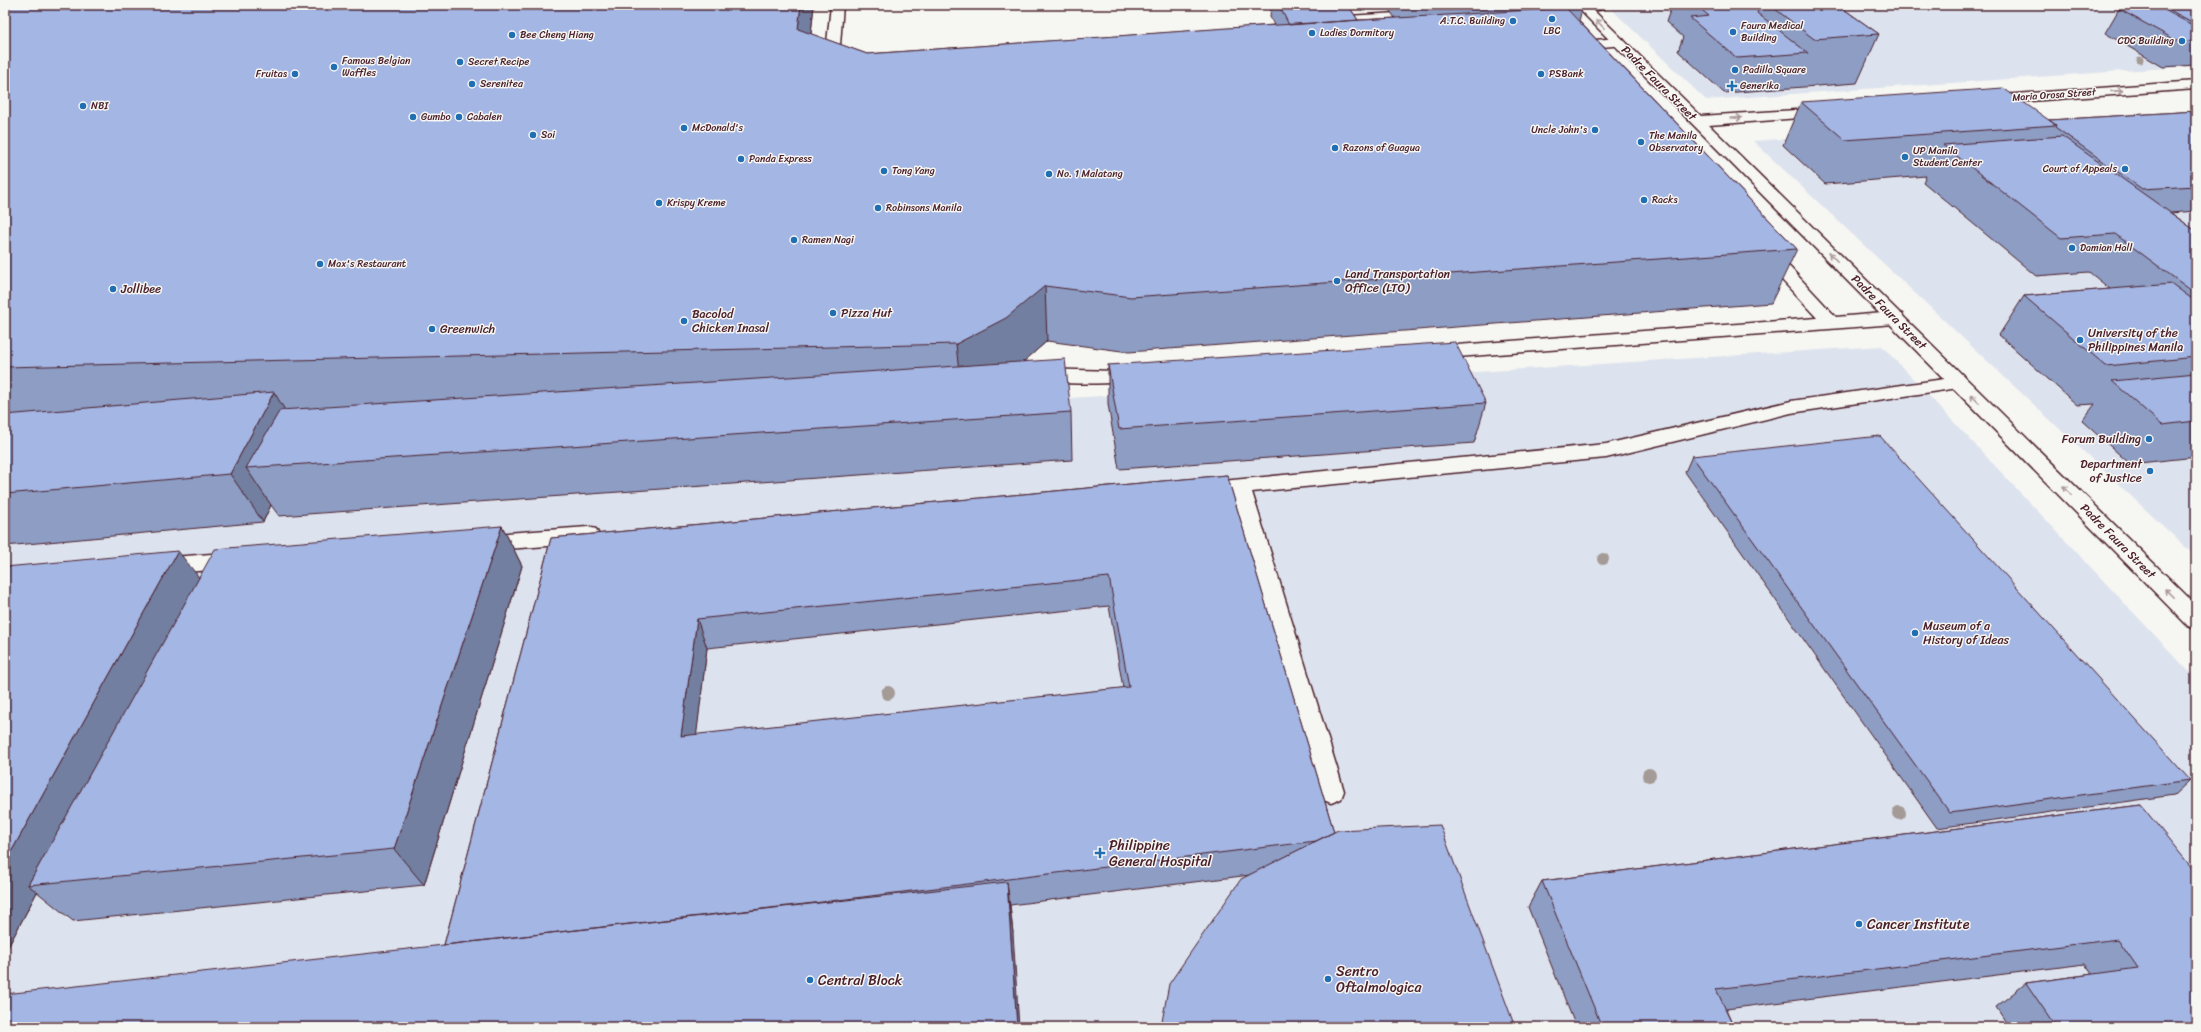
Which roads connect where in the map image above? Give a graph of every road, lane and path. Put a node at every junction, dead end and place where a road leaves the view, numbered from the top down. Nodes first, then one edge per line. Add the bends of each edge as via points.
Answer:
1 (837, 5) edge
2 (1440, 5) edge
3 (1603, 5) edge
4 (1582, 6) edge
5 (1308, 13) edge
6 (1618, 42) junction
7 (1590, 63) edge
8 (836, 84) edge
9 (2196, 85) edge
10 (1974, 101) edge
11 (1840, 111) edge
12 (1697, 121) junction
13 (1756, 242) edge
14 (1895, 318) junction
15 (1832, 323) junction
16 (1412, 355) edge
17 (1017, 374) edge
18 (1155, 374) edge
19 (1958, 383) junction
20 (1240, 487) junction
21 (1184, 491) edge
22 (610, 533) edge
23 (459, 544) edge
24 (260, 559) edge
25 (140, 568) edge
26 (2196, 620) edge
27 (1331, 791) dead end

1 - 8 street via 830,81
2 - 5 street
3 - 4 street
6 -> 4 street, Padre Faura Street
6 - 7 street via 1566,46
6 - 12 street, Padre Faura Street
10 -> 9 street, Maria Orosa Street
12 -> 11 street
14 -> 12 street, Padre Faura Street
13 - 15 street
14 - 15 street
14 - 19 street, Padre Faura Street
15 - 16 street
17 - 18 street via 1116,377
19 - 20 street via 1790,407 1606,451
26 -> 19 street, Padre Faura Street
20 - 21 street
20 - 27 street
22 - 23 street
24 - 25 street

